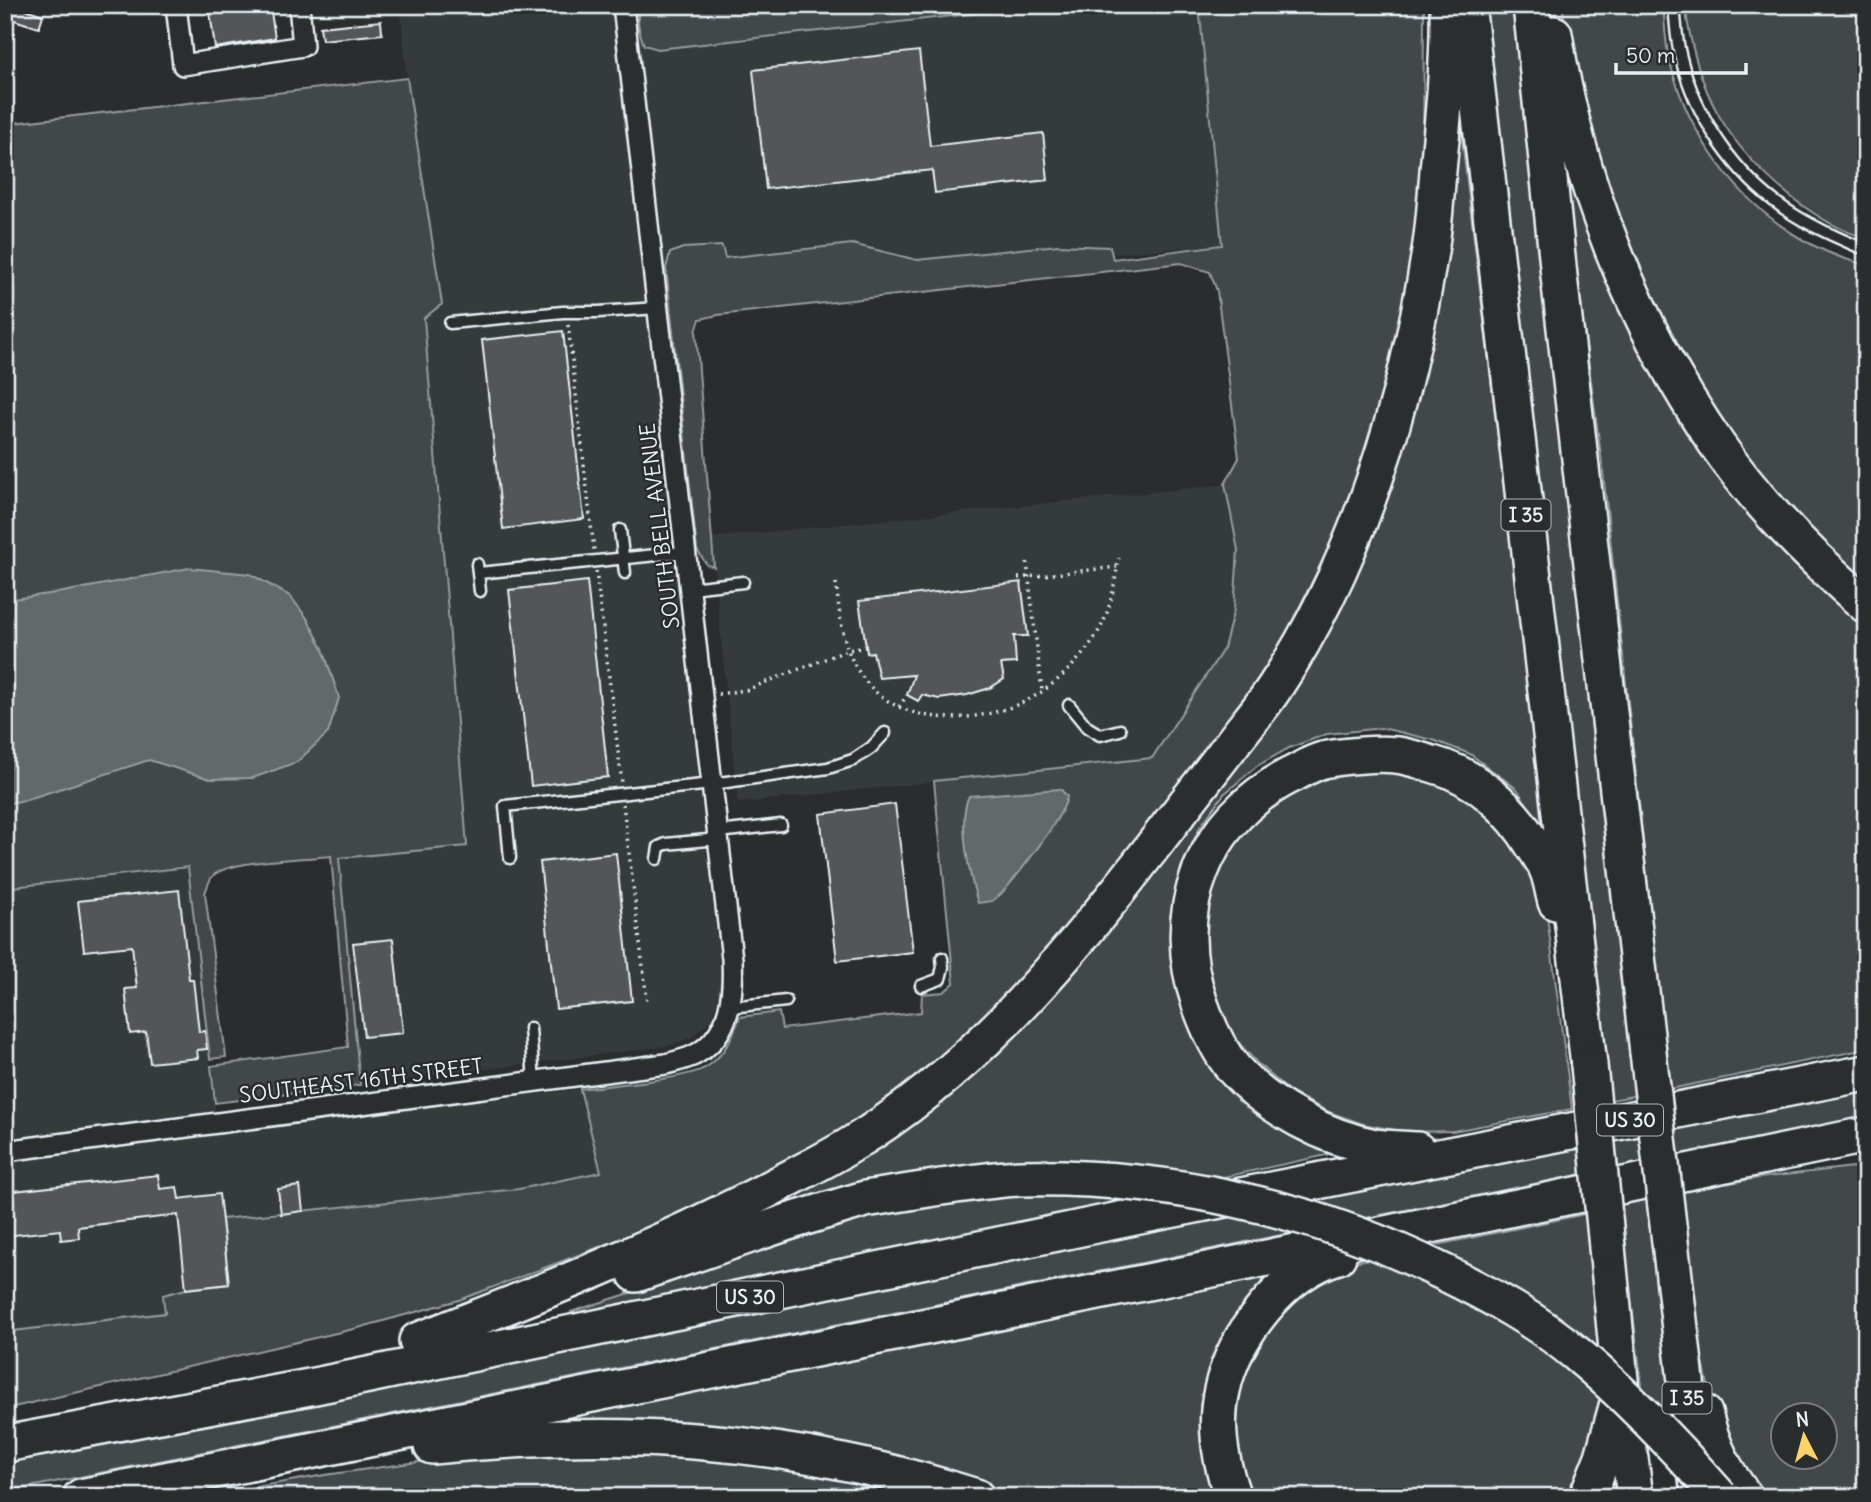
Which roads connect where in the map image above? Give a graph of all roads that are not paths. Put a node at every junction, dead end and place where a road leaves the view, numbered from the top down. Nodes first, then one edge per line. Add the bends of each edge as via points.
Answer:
1 (176, 5) edge
2 (299, 5) edge
3 (623, 5) edge
4 (1448, 5) edge
5 (1467, 5) edge
6 (1531, 5) edge
7 (1549, 5) edge
8 (1674, 5) edge
9 (1866, 250) edge
10 (658, 307) junction
11 (450, 323) dead end
12 (620, 530) dead end
13 (686, 552) junction
14 (624, 558) junction
15 (625, 573) dead end
16 (743, 582) dead end
17 (690, 588) junction
18 (480, 591) dead end
19 (1866, 605) edge
20 (1069, 705) dead end
21 (1121, 730) dead end
22 (885, 733) dead end
23 (712, 784) junction
24 (781, 825) dead end
25 (718, 836) junction
26 (510, 858) dead end
27 (657, 859) dead end
28 (942, 958) dead end
29 (921, 986) dead end
30 (786, 1001) dead end
31 (730, 1007) junction
32 (1585, 1025) junction
33 (530, 1028) dead end
34 (715, 1037) joint
35 (1866, 1073) edge
36 (534, 1082) junction
37 (1866, 1136) edge
38 (5, 1151) edge
39 (1459, 1153) junction
40 (1866, 1157) edge
41 (1730, 1163) junction
42 (1455, 1220) junction
43 (1676, 1298) junction
44 (417, 1341) junction
45 (1621, 1390) junction
46 (39, 1438) junction
47 (5, 1444) edge
48 (81, 1497) edge
49 (90, 1497) edge
50 (976, 1497) edge
51 (1233, 1497) edge
52 (1587, 1497) edge
53 (1636, 1497) edge
54 (1699, 1497) edge
55 (1720, 1497) edge
56 (1745, 1497) edge

1 - 2 street via 183,65 303,46
3 - 10 street, SOUTH BELL AVENUE
4 - 44 highway via 1449,55 1431,250 1385,447 1355,532 1318,611 1275,687 1191,797 1011,1015 961,1064 904,1109 849,1146 677,1234 558,1287
5 - 32 highway, I 35
6 - 43 highway, I 35, bridge
7 - 19 highway via 1577,143 1615,258 1665,363 1718,447 1765,505
8 - 9 lane via 1680,57 1716,138 1744,173 1783,208 1826,234
10 - 11 lane
10 - 13 street, SOUTH BELL AVENUE
12 - 14 lane
13 - 14 lane
13 - 17 street, SOUTH BELL AVENUE
14 - 15 lane
14 - 18 lane via 478,568
16 - 17 lane
17 - 23 street, SOUTH BELL AVENUE
20 - 21 lane via 1100,735
22 - 23 lane via 853,760 828,768
23 - 25 street, SOUTH BELL AVENUE
23 - 26 lane via 505,806
24 - 25 lane
25 - 27 lane via 659,847
25 - 31 street, SOUTH BELL AVENUE via 732,959
28 - 29 lane via 940,979
30 - 31 lane
31 - 34 street, SOUTH BELL AVENUE
32 - 39 highway via 1548,870 1522,825 1485,789 1444,767 1396,755 1359,756 1321,761 1278,782 1240,811 1211,846 1191,905 1188,966 1209,1030 1234,1069 1305,1122 1375,1147
32 - 45 highway, I 35, bridge
33 - 36 lane
34 - 36 street, SOUTHEAST 16TH STREET via 698,1053 666,1064
35 - 39 highway, US 30
36 - 38 street, SOUTHEAST 16TH STREET
37 - 41 highway
39 - 46 highway, US 30
40 - 41 highway
41 - 42 highway
42 - 48 highway
42 - 51 highway via 1333,1257 1293,1279 1262,1309 1237,1347 1222,1391 1219,1434
43 - 54 highway, I 35
43 - 56 highway via 1712,1445
44 - 46 highway
44 - 55 highway, bridge via 562,1299 864,1199 1018,1178 1150,1183 1290,1211 1398,1250 1513,1309 1577,1354 1692,1464
45 - 52 highway
45 - 53 highway, I 35
46 - 47 highway
49 - 50 highway via 394,1449 500,1440 620,1438 763,1449 845,1463

